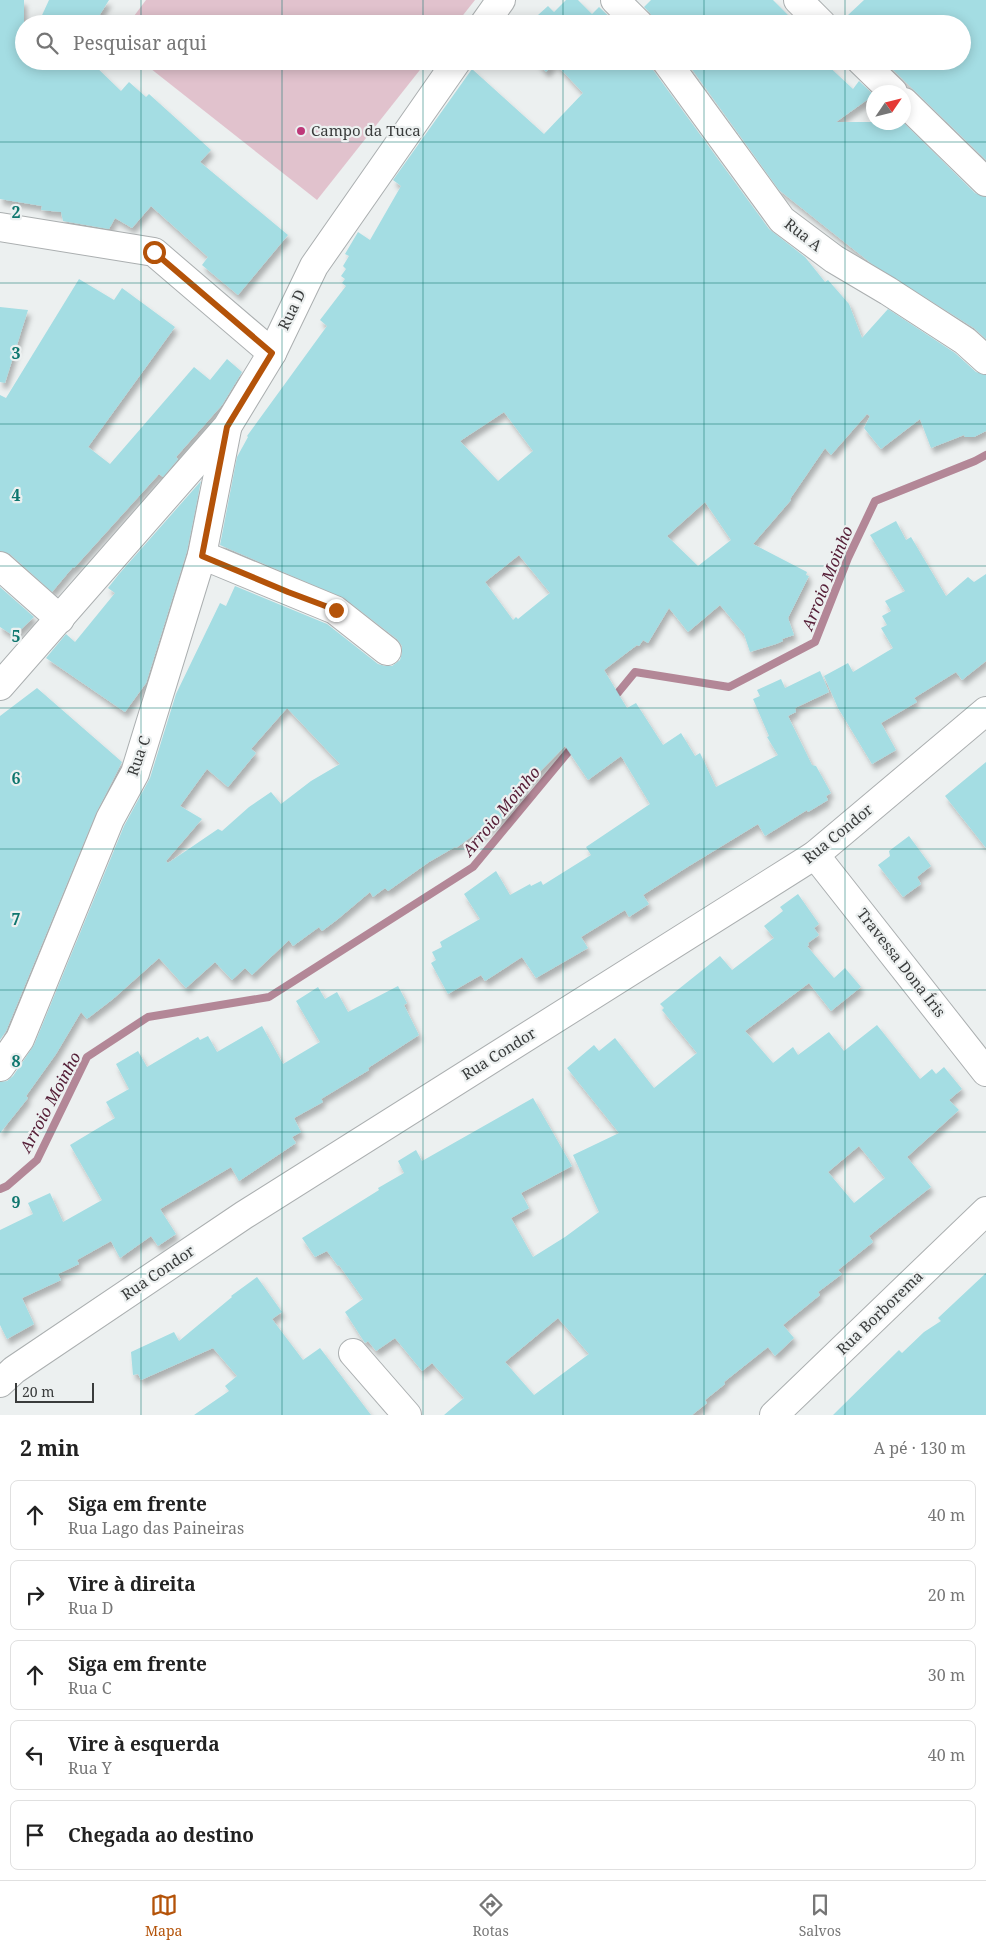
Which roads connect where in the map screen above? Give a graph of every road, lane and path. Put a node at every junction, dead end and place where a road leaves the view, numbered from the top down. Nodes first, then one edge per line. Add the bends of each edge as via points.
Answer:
1 (501, 0) edge
2 (615, 0) edge
3 (798, 0) edge
4 (490, 15) edge
5 (630, 15) edge
6 (813, 15) edge
7 (451, 70) edge
8 (673, 70) edge
9 (870, 70) edge
10 (886, 85) edge
11 (911, 109) edge
12 (986, 182) edge
13 (0, 227) edge
14 (272, 353) junction
15 (986, 360) edge
16 (227, 427) junction
17 (202, 556) junction
18 (0, 566) edge
19 (60, 619) junction
20 (387, 651) dead end
21 (0, 686) edge
22 (986, 711) edge
23 (815, 855) junction
24 (0, 1068) edge
25 (986, 1072) edge
26 (986, 1211) edge
27 (352, 1353) dead end
28 (0, 1383) edge
29 (398, 1412) edge
30 (774, 1415) edge

1 - 4 street
2 - 5 street
3 - 6 street
7 - 14 street, Rua D via 314,266
8 - 15 street, Rua A via 782,220 834,259 965,341
9 - 10 street
11 - 12 street
13 - 14 street via 154,252
14 - 16 street, Rua D
16 - 17 street, Rua C
16 - 19 street, Rua D
17 - 20 street via 336,610
17 - 24 street, Rua C via 135,772 110,819 20,1039
18 - 19 street
19 - 21 street, Rua D
22 - 23 street, Rua Condor
23 - 25 street, Travessa Dona Íris
23 - 28 street, Rua Condor via 244,1215 14,1370
26 - 30 street, Rua Borborema
27 - 29 street

